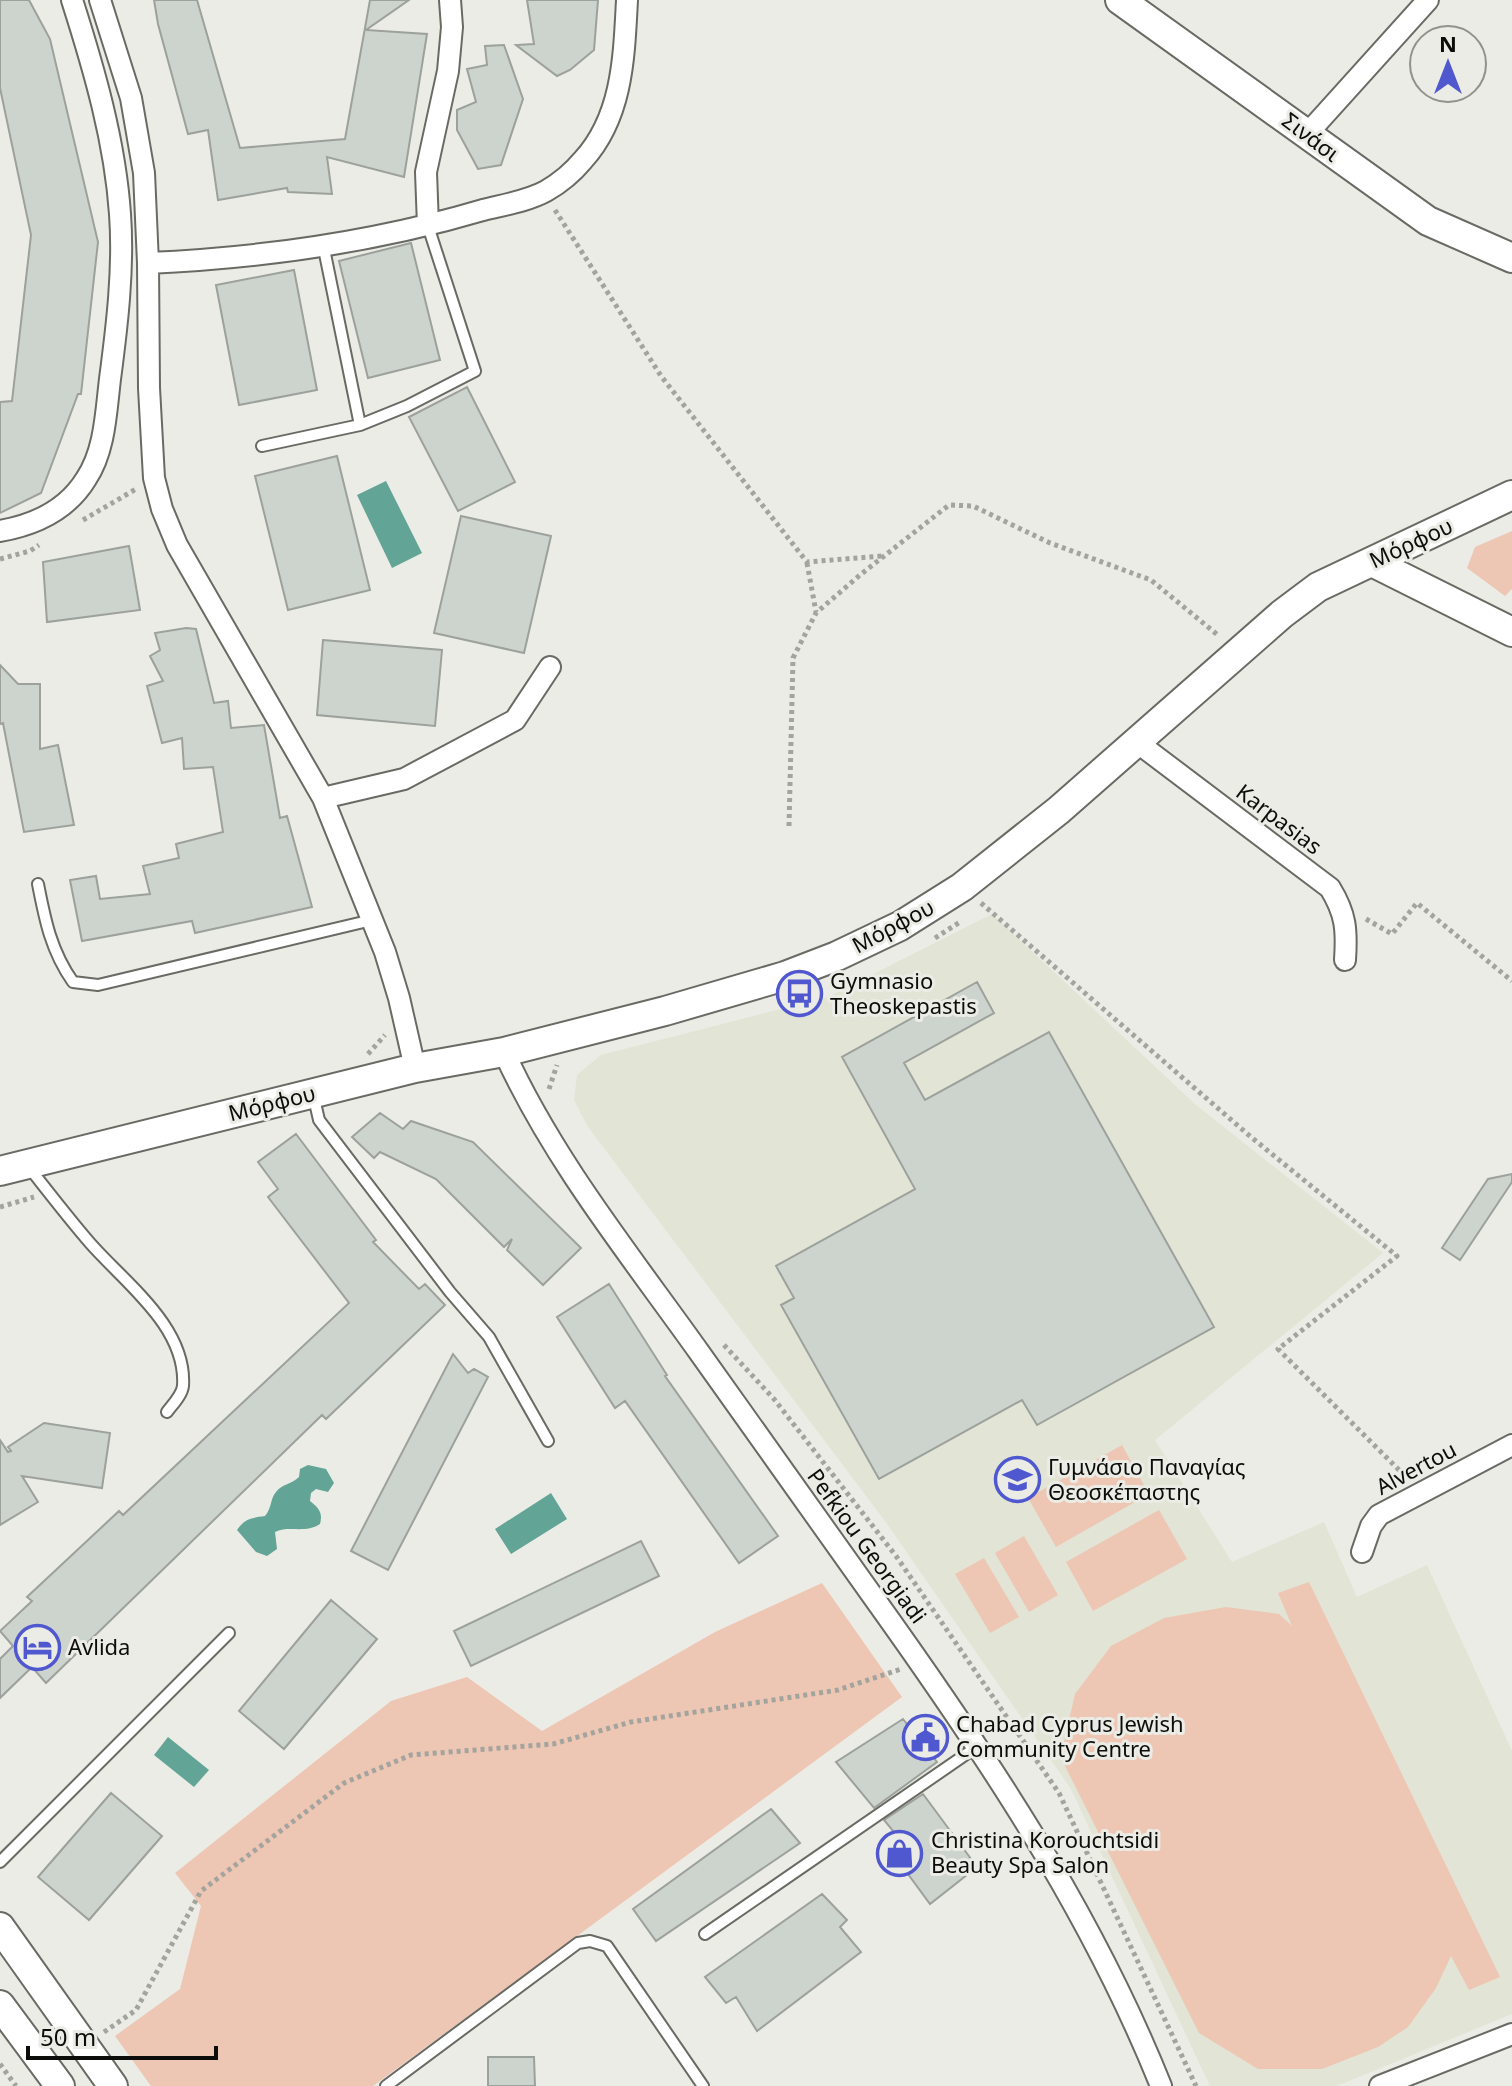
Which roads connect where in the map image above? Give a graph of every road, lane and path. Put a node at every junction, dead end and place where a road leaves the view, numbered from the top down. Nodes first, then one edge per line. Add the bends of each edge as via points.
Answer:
1 (72, 0) edge
2 (100, 0) edge
3 (450, 0) edge
4 (627, 0) edge
5 (1120, 0) edge
6 (1428, 0) edge
7 (1308, 133) junction
8 (544, 192) junction
9 (428, 226) junction
10 (323, 244) junction
11 (1512, 258) edge
12 (148, 263) junction
13 (360, 425) junction
14 (262, 446) dead end
15 (1512, 495) edge
16 (0, 531) edge
17 (883, 556) junction
18 (807, 562) junction
19 (1372, 562) junction
20 (816, 613) junction
21 (1512, 632) edge
22 (1239, 652) junction
23 (550, 667) dead end
24 (1138, 743) junction
25 (323, 798) junction
26 (789, 826) dead end
27 (38, 884) dead end
28 (962, 887) junction
29 (1341, 905) junction
30 (372, 920) junction
31 (1345, 960) dead end
32 (1512, 981) edge
33 (504, 1052) junction
34 (562, 1059) dead end
35 (415, 1068) junction
36 (313, 1093) junction
37 (550, 1100) dead end
38 (71, 1155) junction
39 (0, 1171) edge
40 (42, 1184) junction
41 (0, 1191) edge
42 (0, 1207) edge
43 (715, 1335) dead end
44 (167, 1412) dead end
45 (548, 1441) dead end
46 (1512, 1445) edge
47 (1421, 1492) junction
48 (1362, 1552) dead end
49 (229, 1633) dead end
50 (921, 1663) junction
51 (978, 1746) junction
52 (0, 1862) edge
53 (0, 1927) edge
54 (705, 1934) dead end
55 (0, 2005) edge
56 (1512, 2034) edge
57 (84, 2047) junction
58 (0, 2064) edge
59 (16, 2086) edge
60 (60, 2086) edge
61 (113, 2086) edge
62 (386, 2086) edge
63 (703, 2086) edge
64 (1161, 2086) edge
65 (1196, 2086) edge
66 (1380, 2086) edge

1 - 16 street via 104,112 120,214 105,425 87,479 70,500 49,516
2 - 12 street via 131,98 144,173
3 - 9 street via 448,71 426,172
4 - 8 street via 623,61 607,124 585,158
5 - 7 street, Σινάσι
6 - 7 street
7 - 11 street, Σινάσι via 1428,221
8 - 9 street
8 - 18 path via 661,376
9 - 10 street
9 - 13 lane via 475,371
10 - 12 street via 213,260
10 - 13 lane
12 - 25 street via 154,478 162,509 177,545
13 - 14 lane
15 - 19 street, Μόρφου
17 - 18 path
17 - 20 path
17 - 22 path via 949,505 973,506 1050,543 1151,580
18 - 20 path
19 - 21 street
19 - 22 street, Μόρφου via 1318,587
20 - 26 path via 793,658
22 - 24 street, Μόρφου
23 - 25 street via 515,720 404,779
24 - 28 street, Μόρφου
24 - 29 street, Karpasias via 1330,888
25 - 30 street
27 - 30 lane via 47,935 61,965 73,982 98,985
28 - 33 street, Μόρφου via 900,926 785,976
28 - 47 path via 1397,1256 1278,1349
29 - 31 street via 1347,931
29 - 32 path via 1392,934 1417,903
30 - 35 street via 399,998
33 - 35 street, Μόρφου
33 - 50 street, Pefkiou Georgiadi via 522,1093 610,1230
34 - 37 path via 548,1087
35 - 36 street, Μόρφου
36 - 38 street, Μόρφου
36 - 45 lane via 319,1120 489,1337
38 - 39 street, Μόρφου
38 - 40 street, Μόρφου
40 - 41 street, Μόρφου
40 - 42 path
40 - 44 lane via 161,1319 183,1372 183,1390
43 - 65 path via 774,1399 896,1556 1059,1793
46 - 47 street, Alvertou
47 - 48 street, Alvertou via 1379,1515
49 - 52 lane
50 - 51 street, Pefkiou Georgiadi
50 - 57 path via 838,1690 631,1722 553,1744 411,1755 344,1783 201,1891 136,2010
51 - 54 lane
51 - 64 street, Pefkiou Georgiadi via 1110,1970
53 - 57 street
55 - 60 street
56 - 66 street
57 - 61 street
58 - 59 path
62 - 63 lane via 578,1943 590,1941 607,1946

